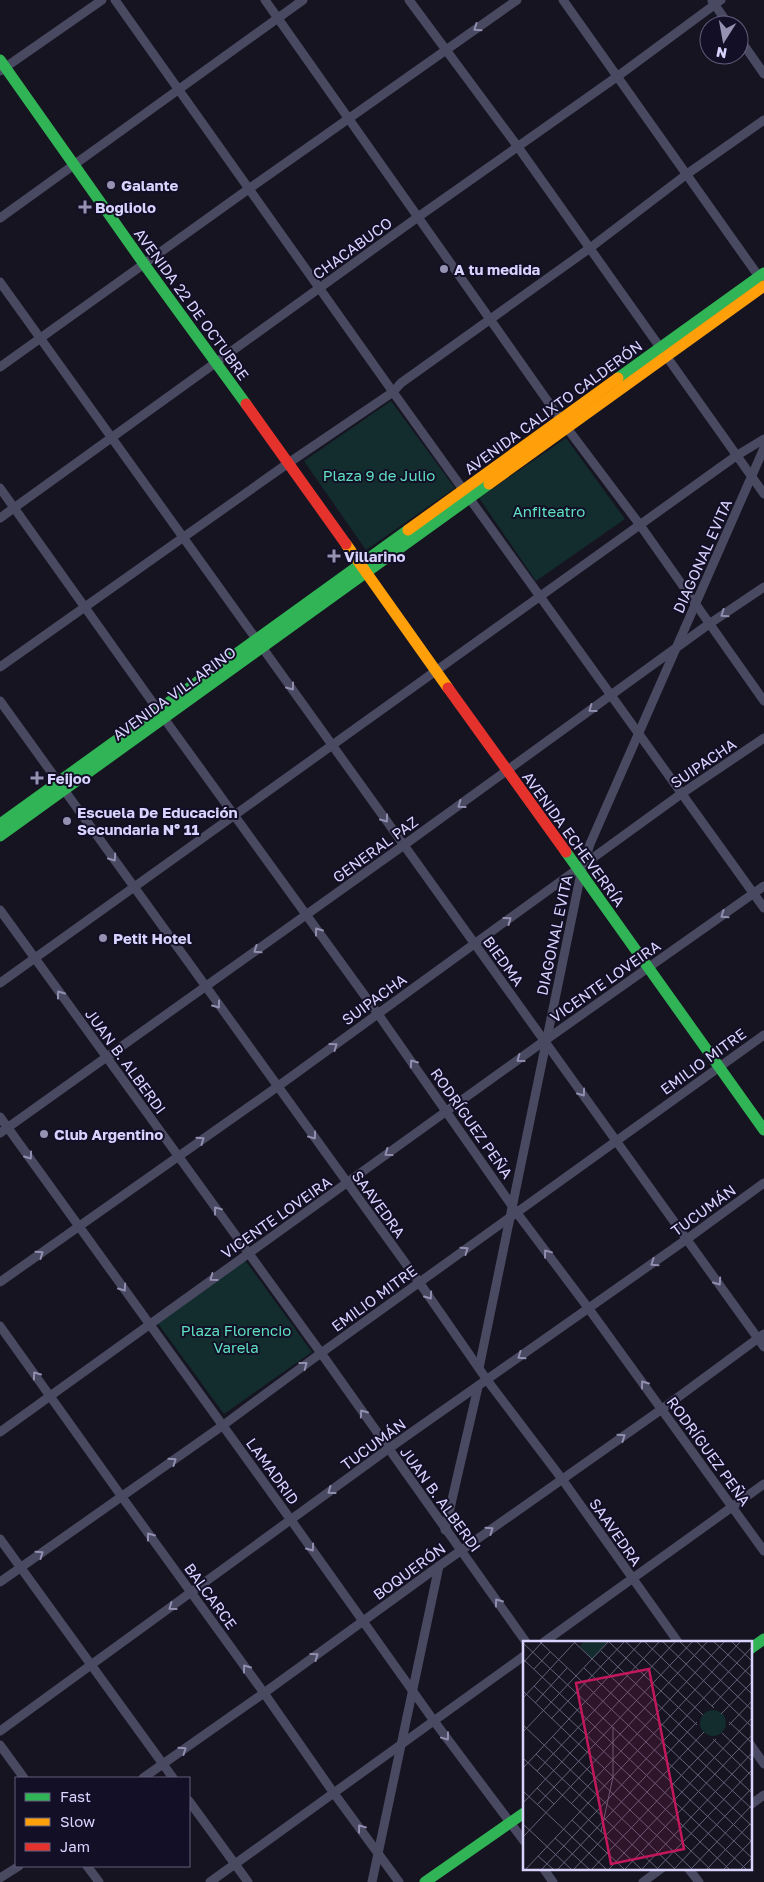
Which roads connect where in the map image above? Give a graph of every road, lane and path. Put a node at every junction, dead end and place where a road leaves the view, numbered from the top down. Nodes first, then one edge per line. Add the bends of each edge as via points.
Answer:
1 (102, 0) edge
2 (115, 0) edge
3 (266, 0) edge
4 (304, 0) edge
5 (409, 0) edge
6 (517, 0) edge
7 (562, 0) edge
8 (716, 1) edge
9 (724, 15) edge
10 (278, 18) junction
11 (446, 50) junction
12 (749, 52) edge
13 (2, 66) edge
14 (764, 74) edge
15 (618, 76) junction
16 (179, 89) junction
17 (350, 118) junction
18 (764, 120) edge
19 (518, 147) junction
20 (74, 165) junction
21 (687, 174) junction
22 (250, 188) junction
23 (418, 217) junction
24 (0, 218) edge
25 (590, 248) junction
26 (144, 264) junction
27 (763, 280) edge
28 (0, 282) edge
29 (320, 288) junction
30 (490, 318) junction
31 (40, 338) junction
32 (663, 352) junction
33 (216, 362) junction
34 (0, 368) edge
35 (392, 392) junction
36 (565, 424) junction
37 (112, 438) junction
38 (764, 439) edge
39 (764, 448) edge
40 (736, 456) junction
41 (287, 464) junction
42 (752, 477) junction
43 (0, 488) edge
44 (467, 493) junction
45 (764, 494) edge
46 (14, 508) junction
47 (0, 518) edge
48 (640, 525) junction
49 (183, 538) junction
50 (363, 569) junction
51 (764, 586) edge
52 (540, 597) junction
53 (696, 605) junction
54 (85, 606) junction
55 (709, 624) junction
56 (259, 644) junction
57 (677, 647) junction
58 (0, 667) edge
59 (436, 671) junction
60 (611, 695) junction
61 (0, 701) edge
62 (764, 701) edge
63 (161, 714) junction
64 (639, 735) junction
65 (764, 738) edge
66 (333, 745) junction
67 (508, 771) junction
68 (62, 786) junction
69 (681, 794) junction
70 (235, 816) junction
71 (0, 824) edge
72 (0, 836) edge
73 (404, 845) junction
74 (581, 869) junction
75 (764, 886) edge
76 (134, 888) junction
77 (753, 894) junction
78 (764, 908) edge
79 (0, 910) edge
80 (306, 915) junction
81 (474, 944) junction
82 (34, 958) junction
83 (648, 968) junction
84 (0, 983) edge
85 (204, 987) junction
86 (378, 1014) junction
87 (764, 1035) edge
88 (546, 1041) junction
89 (106, 1057) junction
90 (719, 1067) junction
91 (277, 1087) junction
92 (447, 1111) junction
93 (0, 1117) edge
94 (4, 1130) edge
95 (764, 1130) edge
96 (616, 1141) junction
97 (177, 1156) junction
98 (347, 1183) junction
99 (764, 1183) edge
100 (513, 1212) junction
101 (80, 1226) junction
102 (687, 1239) junction
103 (248, 1252) junction
104 (0, 1282) edge
105 (419, 1282) junction
106 (589, 1308) junction
107 (149, 1324) junction
108 (0, 1326) edge
109 (761, 1336) edge
110 (764, 1347) edge
111 (321, 1353) junction
112 (479, 1368) junction
113 (487, 1380) junction
114 (478, 1387) junction
115 (50, 1396) junction
116 (662, 1409) junction
117 (222, 1426) junction
118 (0, 1432) edge
119 (388, 1449) junction
120 (562, 1479) junction
121 (764, 1484) edge
122 (122, 1498) junction
123 (732, 1507) junction
124 (291, 1520) junction
125 (445, 1530) junction
126 (0, 1539) edge
127 (461, 1551) junction
128 (764, 1551) edge
129 (438, 1566) junction
130 (20, 1568) junction
131 (632, 1579) junction
132 (0, 1582) edge
133 (191, 1593) junction
134 (363, 1621) junction
135 (764, 1640) edge
136 (525, 1641) edge
137 (545, 1641) edge
138 (677, 1641) edge
139 (752, 1648) edge
140 (523, 1657) edge
141 (92, 1666) junction
142 (412, 1689) junction
143 (264, 1693) junction
144 (434, 1721) junction
145 (0, 1731) edge
146 (0, 1745) edge
147 (400, 1745) junction
148 (752, 1747) edge
149 (162, 1764) junction
150 (764, 1764) edge
151 (23, 1777) edge
152 (144, 1777) edge
153 (172, 1777) edge
154 (333, 1792) junction
155 (764, 1795) edge
156 (190, 1802) edge
157 (752, 1804) edge
158 (523, 1814) edge
159 (510, 1822) junction
160 (523, 1840) edge
161 (378, 1852) junction
162 (234, 1864) junction
163 (16, 1867) edge
164 (88, 1867) edge
165 (545, 1870) edge
166 (659, 1870) edge
167 (689, 1870) edge
168 (0, 1878) edge
169 (99, 1882) edge
170 (210, 1882) edge
171 (248, 1882) edge
172 (372, 1882) edge
173 (399, 1882) edge
174 (425, 1882) edge
175 (553, 1882) edge
176 (643, 1882) edge
177 (698, 1882) edge

1 - 13 street
2 - 16 street
3 - 10 street
4 - 10 street
5 - 11 street
6 -> 11 street
7 - 15 street
8 - 9 street
8 - 15 street, CHACABUCO
10 - 16 street
10 - 17 street
11 - 17 street
11 - 19 street
12 - 14 street
13 - 20 main road, AVENIDA 22 DE OCTUBRE
15 - 19 street, CHACABUCO
15 - 21 street
16 - 20 street
16 - 22 street
17 - 22 street
17 - 23 street
18 - 21 street
19 - 23 street, CHACABUCO
19 - 25 street
20 - 24 street
20 - 26 main road, AVENIDA 22 DE OCTUBRE
21 - 25 street
21 - 27 street
22 - 26 street
22 - 29 street
23 - 29 street, CHACABUCO
23 - 30 street
25 - 30 street
25 - 32 street
26 - 31 street
26 - 33 main road, AVENIDA 22 DE OCTUBRE
27 - 32 main road, AVENIDA CALIXTO CALDERÓN
28 - 31 street, BIEDMA
29 - 33 street, CHACABUCO
29 - 35 street
30 - 35 street
30 - 36 street
31 - 34 street
31 - 37 street, BIEDMA
32 - 36 main road, AVENIDA CALIXTO CALDERÓN
32 - 40 street
33 - 37 street, CHACABUCO
33 - 41 main road, AVENIDA 22 DE OCTUBRE
35 - 41 street
35 - 44 street
36 - 44 main road, AVENIDA CALIXTO CALDERÓN
36 - 48 street
37 - 46 street, CHACABUCO
37 - 49 street, BIEDMA
38 - 40 street
39 - 42 street, DIAGONAL EVITA
40 - 42 street
40 - 48 street
41 - 49 street
41 - 50 main road, AVENIDA 22 DE OCTUBRE
42 - 45 street
42 - 53 street, DIAGONAL EVITA
43 - 46 street, RODRÍGUEZ PEÑA
44 - 50 main road, AVENIDA CALIXTO CALDERÓN
44 - 52 street
46 - 47 street, CHACABUCO
46 - 54 street, RODRÍGUEZ PEÑA
48 - 52 street
48 - 53 street
49 - 54 street
49 - 56 street, BIEDMA
50 - 56 main road, AVENIDA VILLARINO
50 - 59 main road, AVENIDA ECHEVERRÍA
51 -> 55 street, GENERAL PAZ
52 - 59 street
52 - 60 street
53 - 55 street
53 - 57 street, DIAGONAL EVITA
54 - 58 street
54 - 63 street, RODRÍGUEZ PEÑA
55 - 57 street, GENERAL PAZ
55 - 62 street
56 - 63 main road, AVENIDA VILLARINO
56 -> 66 street, BIEDMA
57 - 60 street, GENERAL PAZ
57 - 64 street, DIAGONAL EVITA
59 - 66 street
59 - 67 main road, AVENIDA ECHEVERRÍA
60 - 64 street
60 -> 67 street, GENERAL PAZ
61 - 68 street, SAAVEDRA
63 - 68 main road, AVENIDA VILLARINO
63 - 70 street, RODRÍGUEZ PEÑA
64 - 69 street
64 - 74 street, DIAGONAL EVITA
65 - 69 street, SUIPACHA
66 - 70 street
66 -> 73 street, BIEDMA
67 -> 73 street, GENERAL PAZ
67 - 74 main road, AVENIDA ECHEVERRÍA
68 - 71 main road, AVENIDA VILLARINO
68 - 72 main road, AVENIDA VILLARINO
68 -> 76 street, SAAVEDRA
69 - 74 street, SUIPACHA
69 - 77 street
70 - 76 street
70 - 80 street, RODRÍGUEZ PEÑA
73 - 80 street, GENERAL PAZ
73 - 81 street, BIEDMA
81 -> 74 street, SUIPACHA
74 - 83 main road, AVENIDA ECHEVERRÍA
74 - 88 street, DIAGONAL EVITA
75 - 77 street, VICENTE LOVEIRA
76 - 82 street
76 - 85 street, SAAVEDRA
77 - 78 street
77 -> 83 street, VICENTE LOVEIRA
79 - 82 street, JUAN B. ALBERDI
80 -> 85 street, GENERAL PAZ
86 -> 80 street, RODRÍGUEZ PEÑA
81 - 86 street, SUIPACHA
81 - 88 street, BIEDMA
82 - 84 street
89 -> 82 street, JUAN B. ALBERDI
83 - 88 street, VICENTE LOVEIRA
83 - 90 main road, AVENIDA ECHEVERRÍA
85 - 89 street, GENERAL PAZ
85 -> 91 street, SAAVEDRA
91 -> 86 street, SUIPACHA
92 -> 86 street, RODRÍGUEZ PEÑA
87 - 90 street, EMILIO MITRE
88 -> 92 street, VICENTE LOVEIRA
88 -> 96 street, BIEDMA
88 - 100 street, DIAGONAL EVITA
89 - 94 street, GENERAL PAZ
89 - 97 street, JUAN B. ALBERDI
90 - 95 main road, AVENIDA ECHEVERRÍA
90 - 96 street, EMILIO MITRE
97 -> 91 street, SUIPACHA
91 -> 98 street, SAAVEDRA
92 -> 98 street, VICENTE LOVEIRA
92 - 100 street, RODRÍGUEZ PEÑA
93 - 94 street, LAMADRID
94 -> 101 street, LAMADRID
96 - 100 street, EMILIO MITRE
96 - 102 street, BIEDMA
97 - 101 street, SUIPACHA
103 -> 97 street, JUAN B. ALBERDI
98 - 103 street, VICENTE LOVEIRA
98 - 105 street, SAAVEDRA
99 - 102 street, TUCUMÁN
105 -> 100 street, EMILIO MITRE
106 -> 100 street, RODRÍGUEZ PEÑA
100 - 112 street, DIAGONAL EVITA
104 -> 101 street, SUIPACHA
101 -> 107 street, LAMADRID
102 -> 106 street, TUCUMÁN
102 -> 109 street, BIEDMA
103 -> 107 street, VICENTE LOVEIRA
103 - 111 street, JUAN B. ALBERDI
105 - 111 street, EMILIO MITRE
105 -> 112 street, SAAVEDRA
106 -> 113 street, TUCUMÁN
116 -> 106 street, RODRÍGUEZ PEÑA
107 - 115 street, VICENTE LOVEIRA
107 - 117 street, LAMADRID
115 -> 108 street, BALCARCE
109 - 110 street, BIEDMA
109 - 116 street, BOQUERÓN
117 -> 111 street, EMILIO MITRE
119 -> 111 street, JUAN B. ALBERDI
112 - 113 street, SAAVEDRA
113 - 114 street, TUCUMÁN
113 - 120 street, SAAVEDRA
114 - 119 street, TUCUMÁN
114 - 125 street
115 - 118 street, VICENTE LOVEIRA
115 - 122 street, BALCARCE
120 -> 116 street, BOQUERÓN
116 - 123 street, RODRÍGUEZ PEÑA
122 -> 117 street, EMILIO MITRE
117 - 124 street, LAMADRID
119 -> 124 street, TUCUMÁN
119 - 125 street, JUAN B. ALBERDI
127 -> 120 street, BOQUERÓN
120 - 131 street, SAAVEDRA
121 - 123 street
130 -> 122 street, EMILIO MITRE
133 -> 122 street, BALCARCE
123 - 128 street, RODRÍGUEZ PEÑA
123 - 131 street
124 - 133 street, TUCUMÁN
124 -> 134 street, LAMADRID
125 - 127 street, JUAN B. ALBERDI
126 - 130 street
127 - 129 street, BOQUERÓN
136 -> 127 street, JUAN B. ALBERDI
129 - 134 street, BOQUERÓN
129 - 142 street
130 - 132 street, EMILIO MITRE
130 - 141 street
131 - 137 street
131 - 138 street, SAAVEDRA
133 -> 141 street, TUCUMÁN
143 -> 133 street, BALCARCE
134 - 142 street, LAMADRID
143 -> 134 street, BOQUERÓN
135 - 139 main road
140 - 144 street
141 - 145 street, TUCUMÁN
141 - 149 street
142 - 144 street, LAMADRID
142 - 147 street
149 -> 143 street, BOQUERÓN
143 - 154 street, BALCARCE
144 - 147 street
144 -> 159 street, LAMADRID
146 - 151 street
147 - 154 street
147 - 161 street
148 - 150 street
149 - 152 street, BOQUERÓN
149 - 153 street
161 -> 154 street, BALCARCE
154 - 162 street
155 - 157 street
156 - 162 street
158 - 159 main road
159 - 160 street, LAMADRID
159 - 174 main road
161 - 172 street
161 - 173 street, BALCARCE
162 - 170 street
162 - 171 street
163 - 168 street
164 - 169 street
165 - 175 street
166 - 176 street
167 - 177 street

